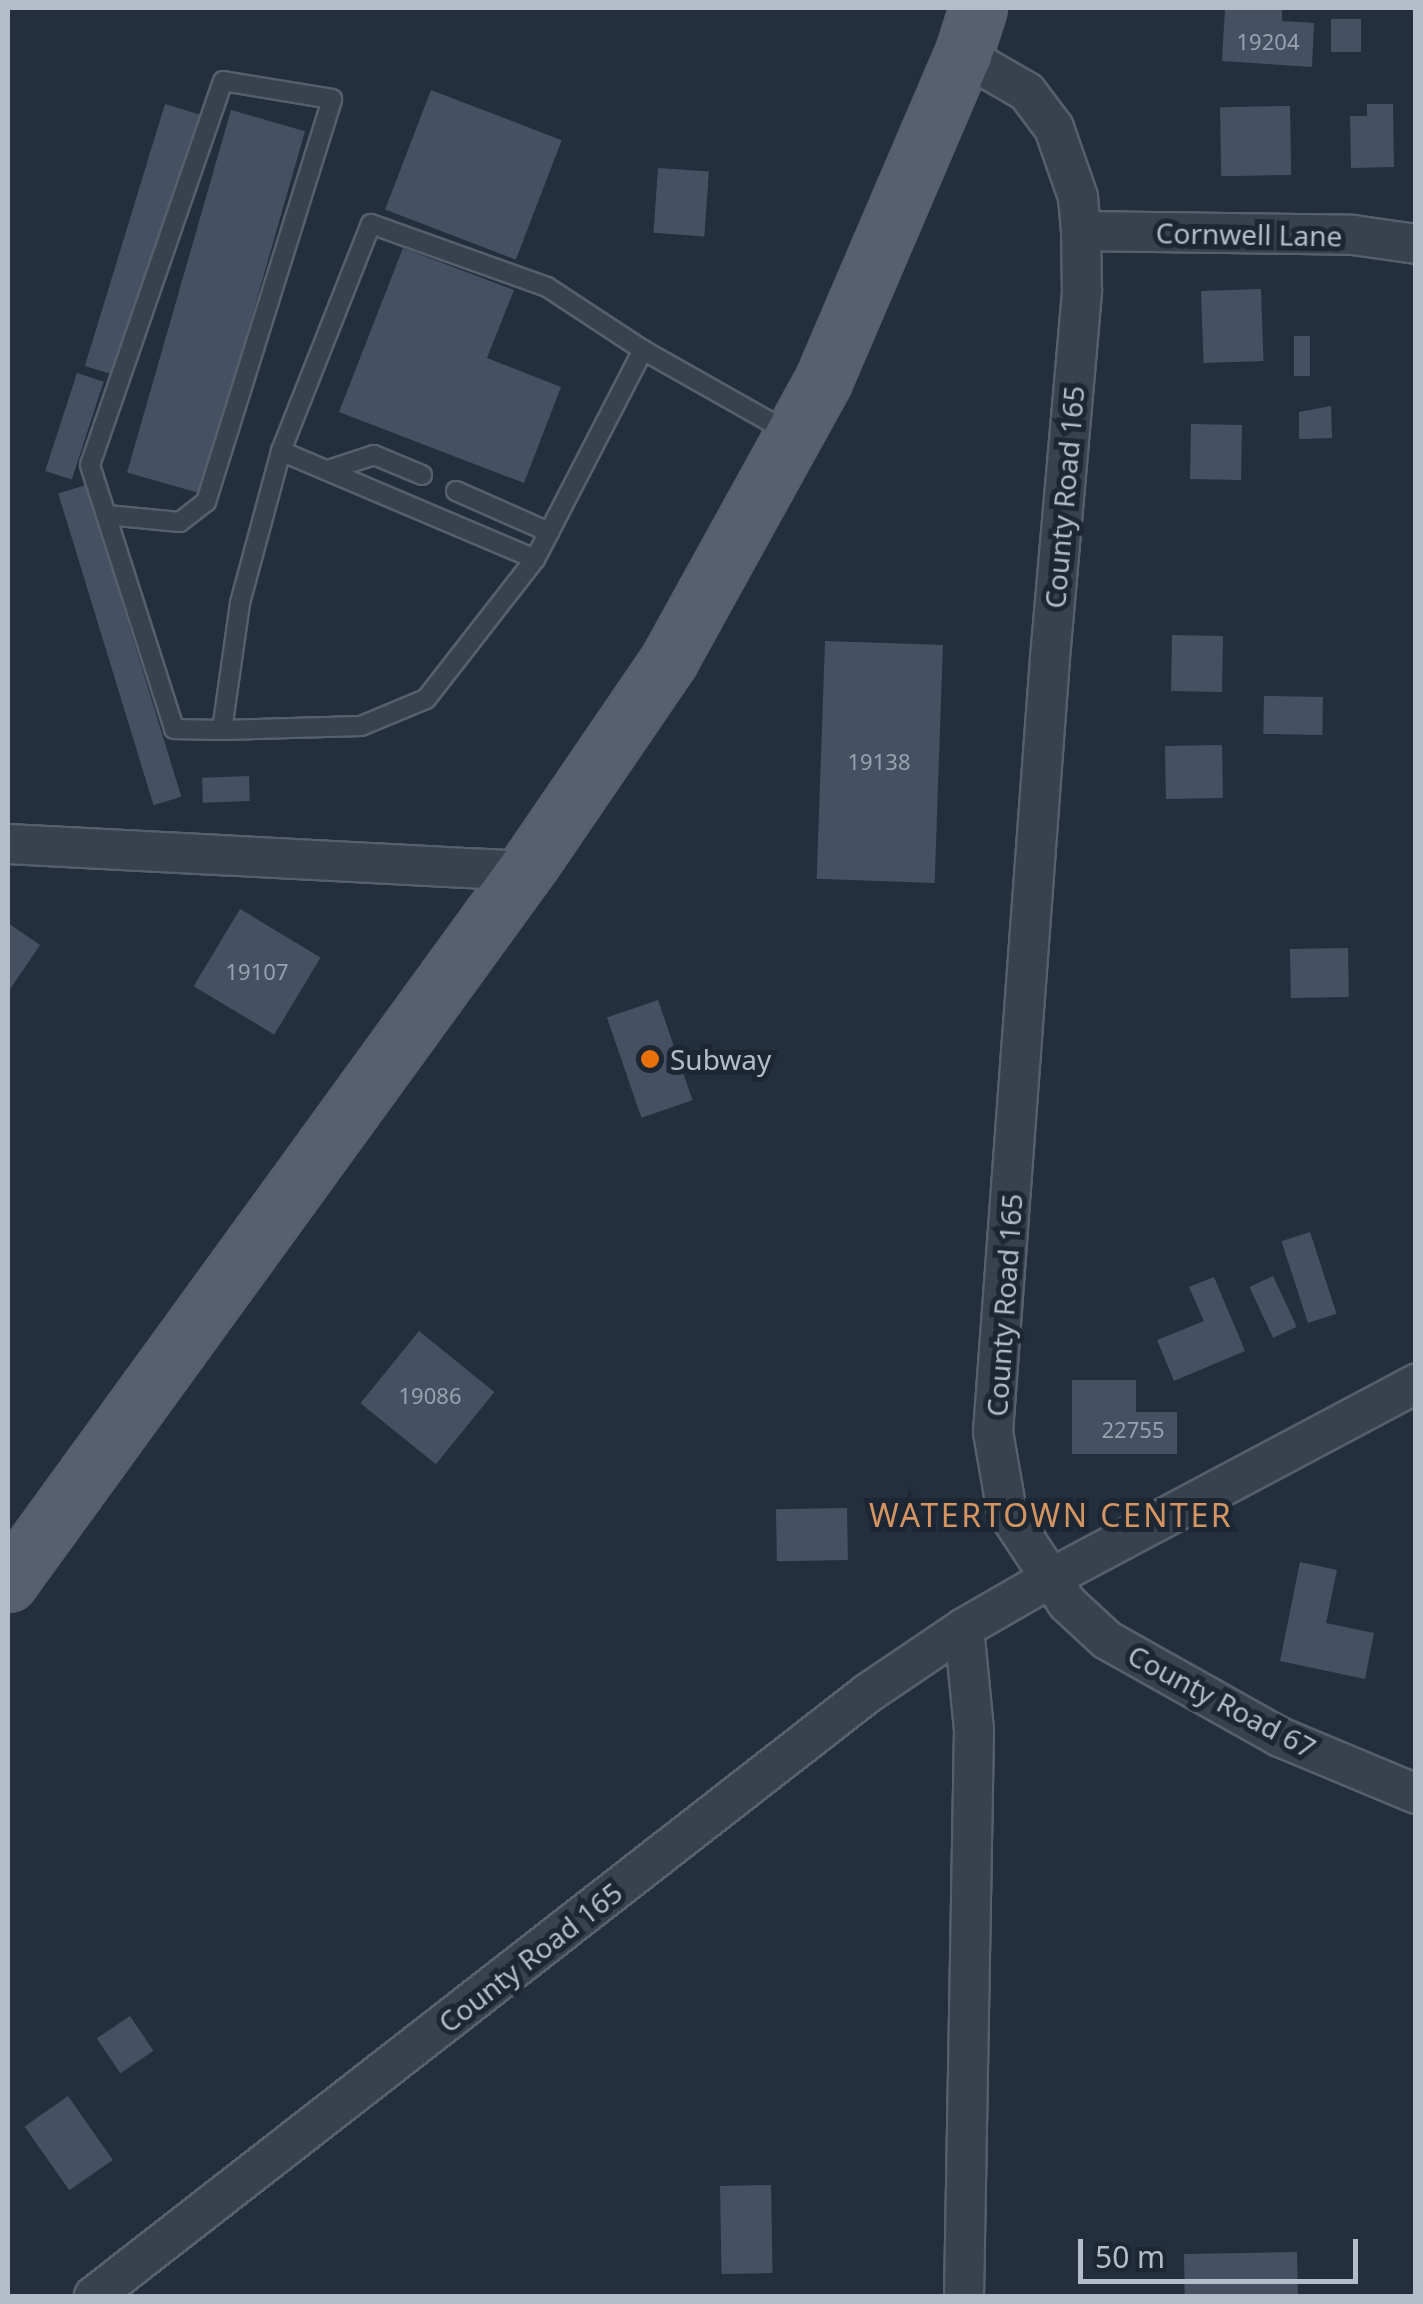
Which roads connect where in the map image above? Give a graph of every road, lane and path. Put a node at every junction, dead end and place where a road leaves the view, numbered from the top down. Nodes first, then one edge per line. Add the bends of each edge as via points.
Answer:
1 (970, 31) edge
2 (1081, 232) junction
3 (1416, 244) edge
4 (644, 350) junction
5 (793, 435) junction
6 (281, 452) junction
7 (331, 469) junction
8 (422, 475) dead end
9 (456, 491) dead end
10 (107, 515) junction
11 (549, 532) junction
12 (535, 558) junction
13 (222, 730) junction
14 (8, 844) edge
15 (525, 871) junction
16 (1416, 1384) edge
17 (1049, 1579) junction
18 (8, 1583) edge
19 (964, 1628) junction
20 (1416, 1794) edge
21 (94, 2296) edge
22 (964, 2296) edge

1 - 2 street, County Road 165 via 1054,128 1078,196
1 - 5 main road via 823,381
2 - 3 street, Cornwell Lane via 1353,235
2 - 17 street, County Road 165 via 1082,292 994,1432 1008,1512
4 - 5 lane
4 - 6 lane via 547,287 371,224
4 - 11 lane
5 - 15 main road via 669,660
6 - 7 lane
6 - 13 lane via 240,603
7 - 8 lane via 374,456
7 - 12 lane
9 - 11 lane
10 - 10 lane via 90,465 223,81 332,99 206,502 180,522
10 - 13 lane via 174,729
11 - 12 lane
12 - 13 lane via 426,699 361,726
14 - 15 street
15 - 18 main road
16 - 17 street
17 - 19 street, County Road 165
17 - 20 street, County Road 67 via 1107,1640 1280,1737
19 - 21 street, County Road 165 via 868,1693
19 - 22 street via 974,1730

